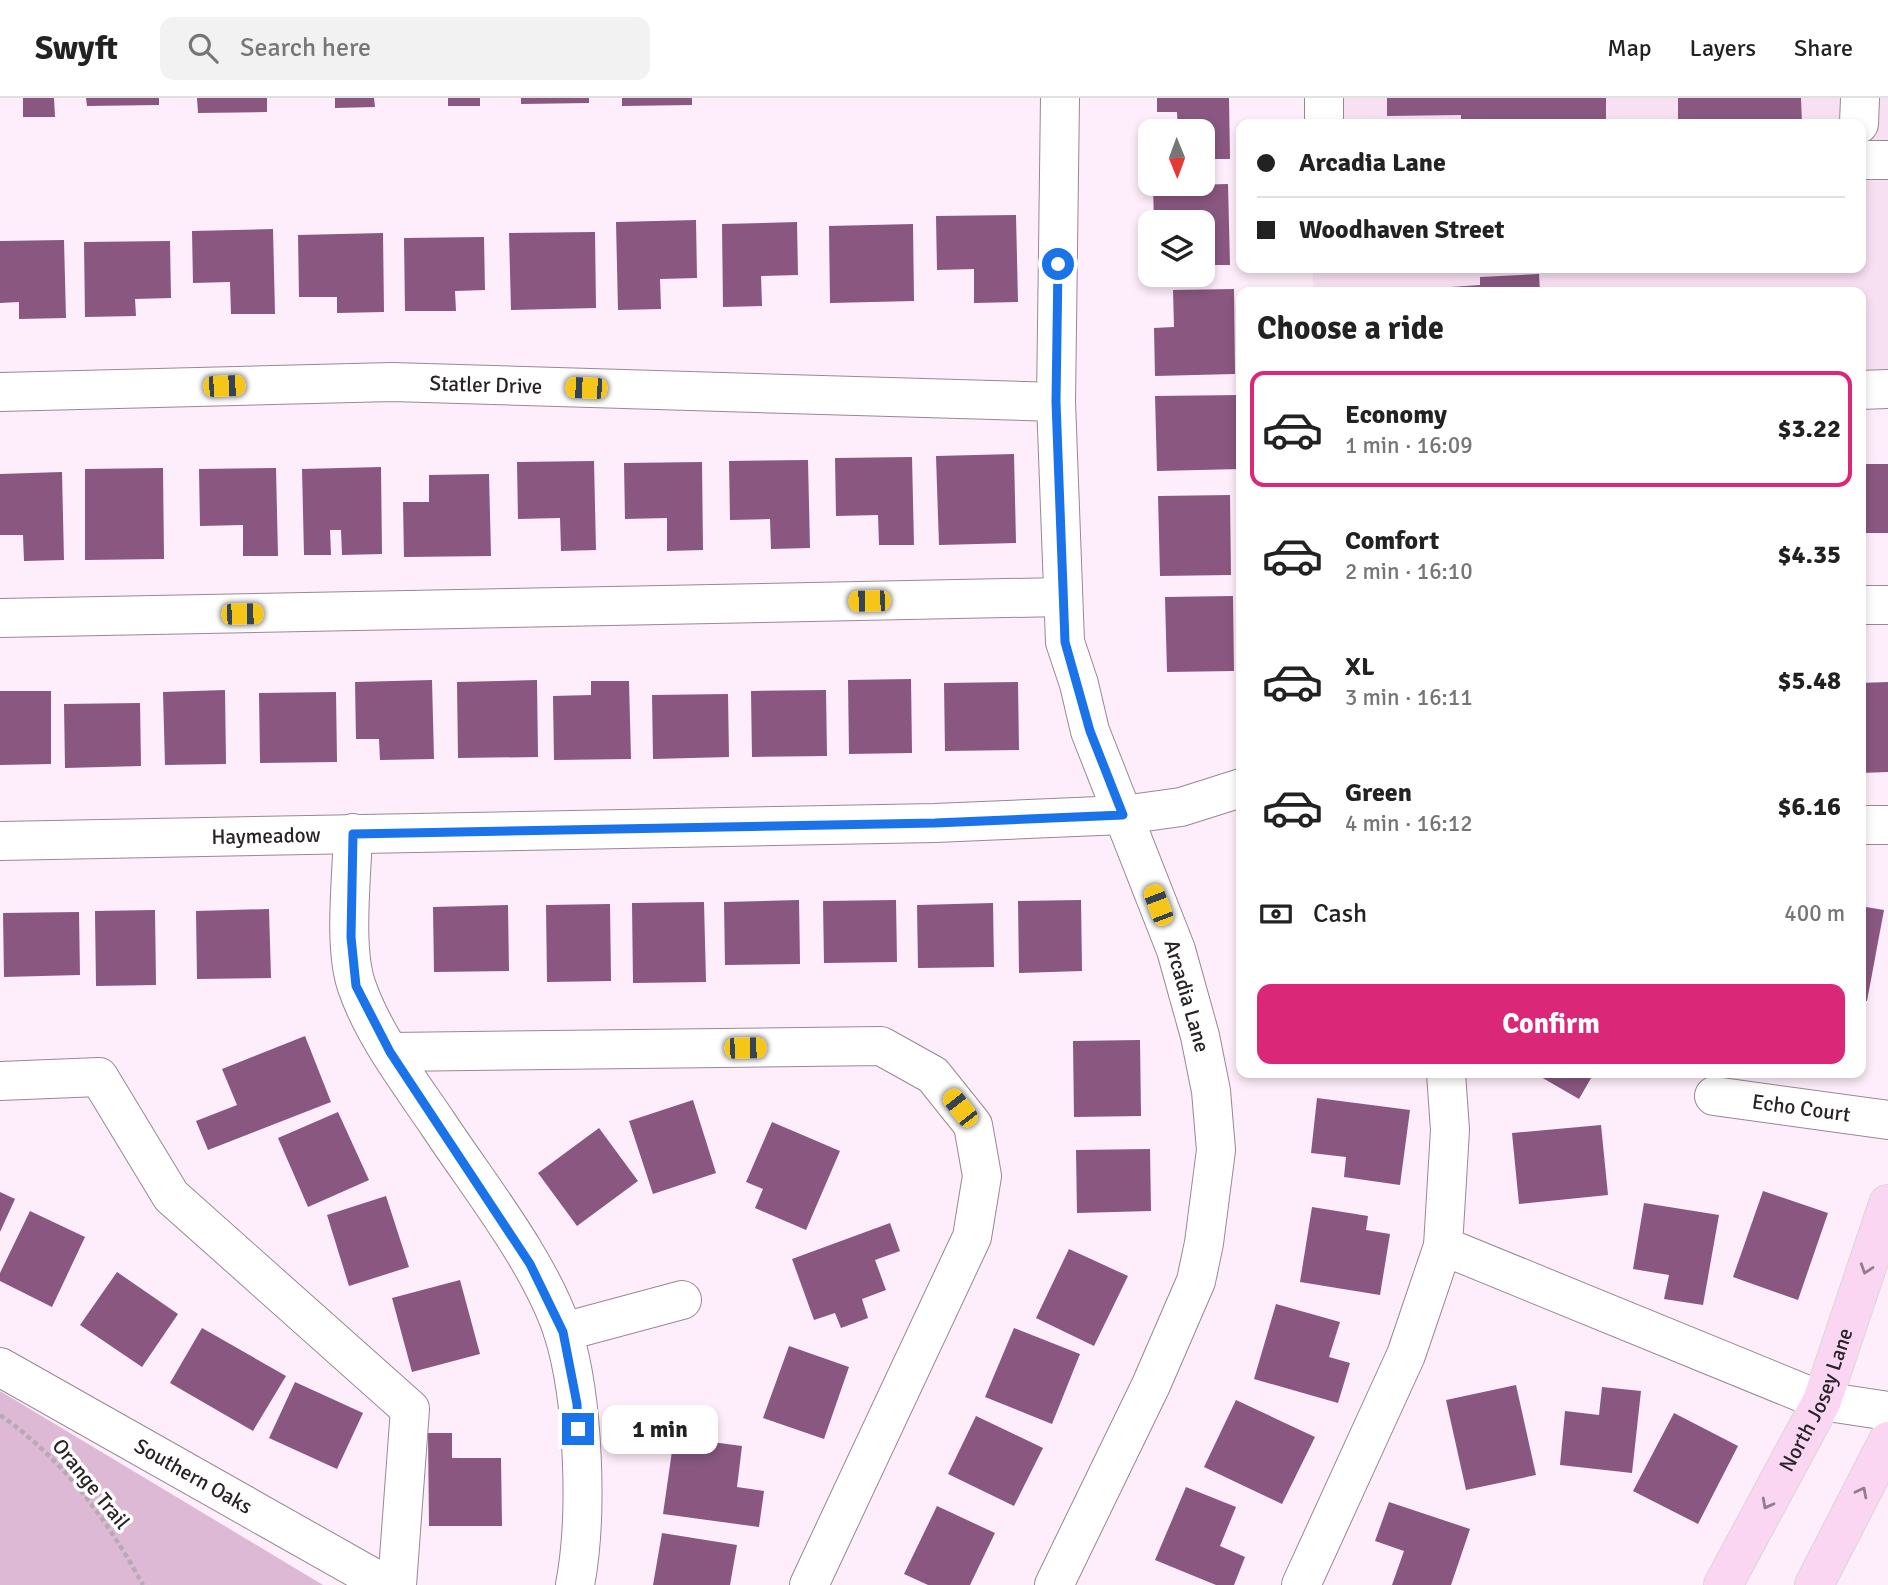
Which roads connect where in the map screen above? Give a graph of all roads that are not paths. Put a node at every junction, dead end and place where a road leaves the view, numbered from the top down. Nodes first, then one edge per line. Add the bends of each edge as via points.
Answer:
1 (1060, 98) edge
2 (1324, 98) edge
3 (1860, 98) edge
4 (1324, 119) edge
5 (1859, 119) edge
6 (1866, 160) edge
7 (1888, 160) edge
8 (1888, 389) edge
9 (1866, 390) edge
10 (0, 392) edge
11 (1056, 402) junction
12 (1062, 597) junction
13 (1866, 605) edge
14 (1888, 605) edge
15 (0, 618) edge
16 (1236, 790) edge
17 (1123, 815) junction
18 (1866, 825) edge
19 (1888, 825) edge
20 (353, 834) junction
21 (0, 841) edge
22 (390, 1052) junction
23 (1446, 1078) edge
24 (0, 1080) edge
25 (1714, 1096) dead end
26 (1888, 1120) edge
27 (1888, 1204) edge
28 (1443, 1246) junction
29 (682, 1300) dead end
30 (563, 1332) junction
31 (0, 1367) edge
32 (1822, 1401) junction
33 (1888, 1411) edge
34 (1888, 1441) edge
35 (386, 1585) edge
36 (397, 1585) edge
37 (575, 1585) edge
38 (809, 1585) edge
39 (1054, 1585) edge
40 (1301, 1585) edge
41 (1723, 1585) edge
42 (1814, 1585) edge

1 - 11 street, Arcadia Lane
2 - 4 street
3 - 5 street
6 - 7 street
8 - 9 street
10 - 11 street, Statler Drive via 392,382
11 - 12 street, Arcadia Lane
12 - 15 street
12 - 17 street, Arcadia Lane via 1065,642 1090,731
13 - 14 street
16 - 17 street, Haymeadow via 1181,807
17 - 20 street, Haymeadow
17 - 39 street, Arcadia Lane via 1176,950 1200,1036 1216,1150 1196,1281 1152,1385
18 - 19 street
20 - 21 street, Haymeadow
20 - 22 street via 351,937 356,986
22 - 30 street via 530,1264
22 - 38 street via 881,1046 933,1075 973,1125 982,1176 972,1237
23 - 28 street via 1450,1130
24 - 36 street via 99,1077 171,1196 410,1409
25 - 26 street, Echo Court
27 -> 32 main road, North Josey Lane
28 - 32 street
28 - 40 street via 1396,1379
29 - 30 street
30 - 37 street via 577,1404 580,1556
31 - 35 street, Southern Oaks
32 - 33 street
32 -> 41 main road, North Josey Lane
42 -> 34 main road

